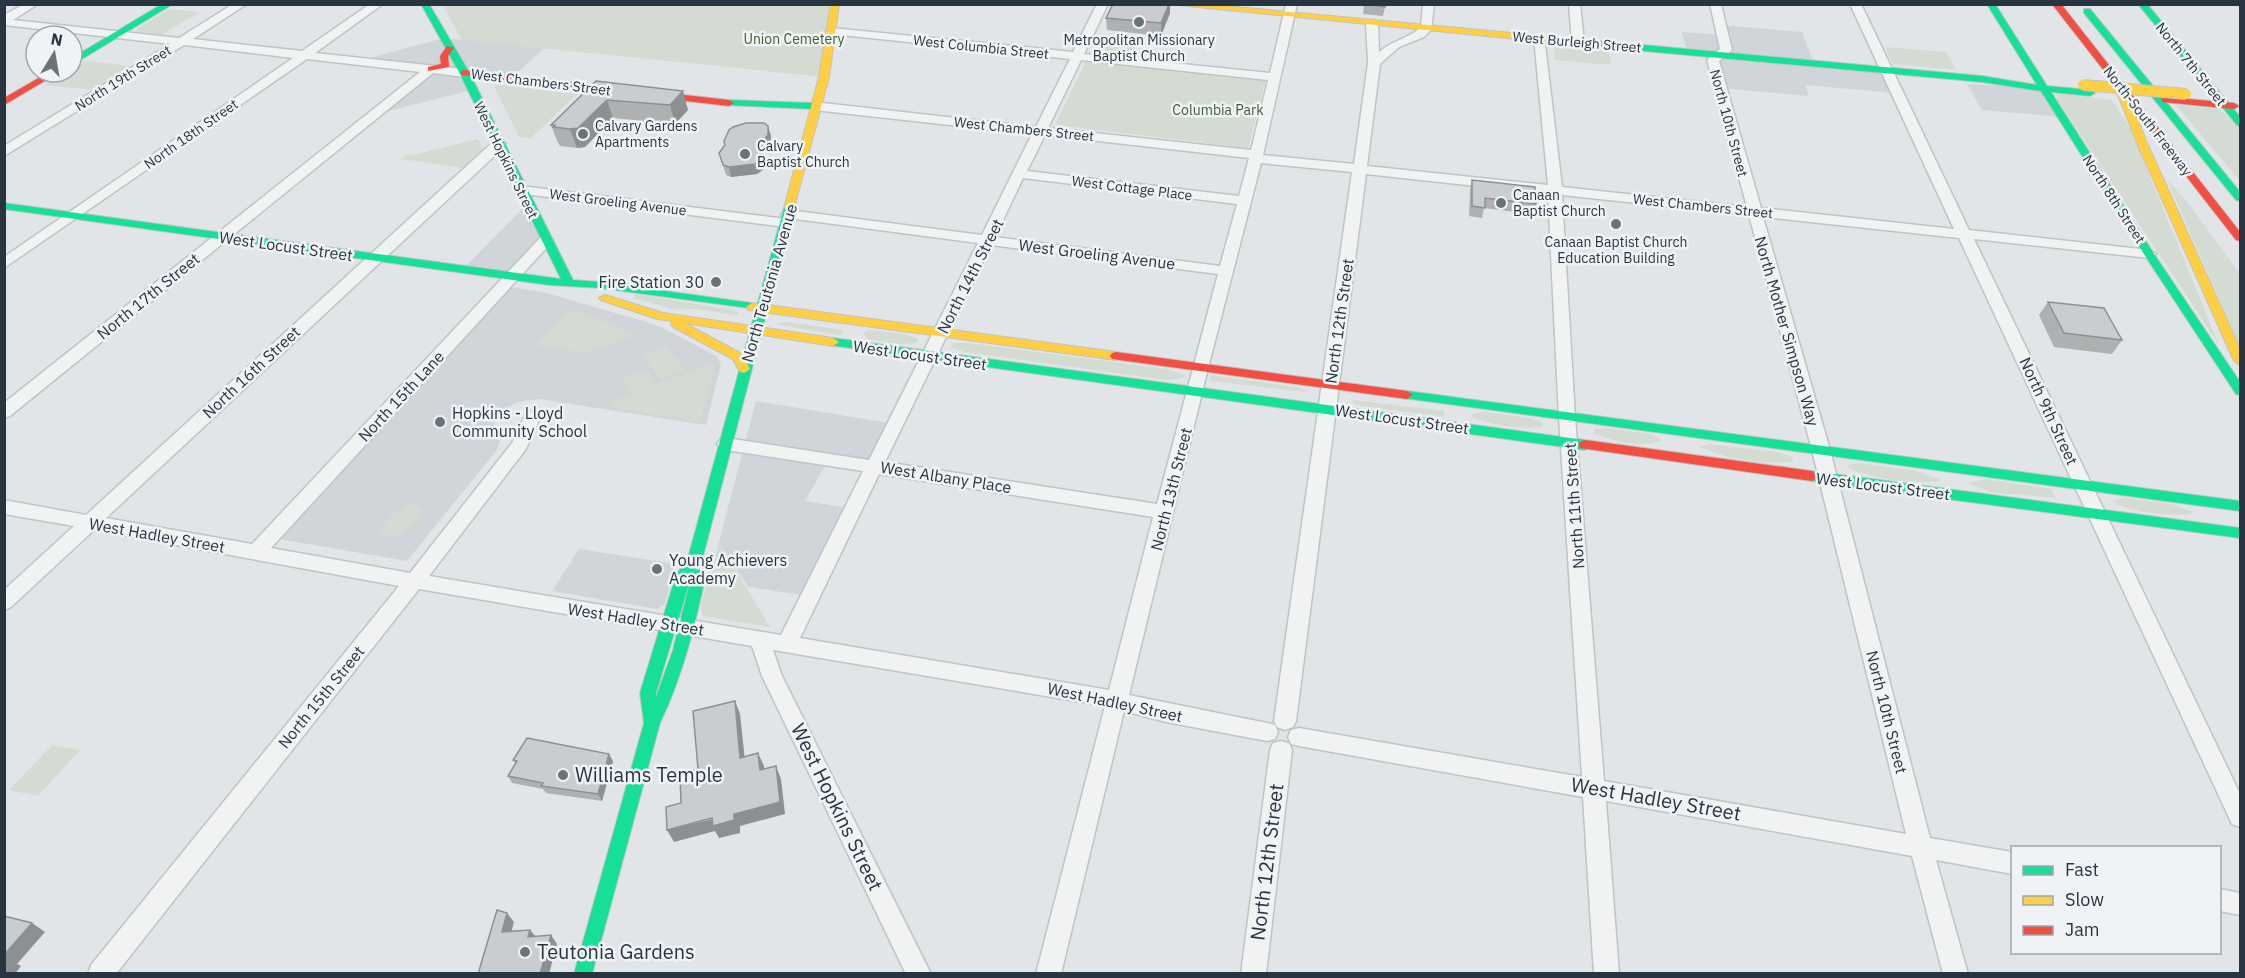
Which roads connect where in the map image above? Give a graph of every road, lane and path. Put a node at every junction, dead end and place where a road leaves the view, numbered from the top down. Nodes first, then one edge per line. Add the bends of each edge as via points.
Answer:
1 (33, 4) edge
2 (169, 4) edge
3 (242, 4) edge
4 (378, 4) edge
5 (425, 4) edge
6 (835, 4) edge
7 (1103, 4) edge
8 (1172, 4) edge
9 (1429, 4) edge
10 (1574, 4) edge
11 (1715, 4) edge
12 (1855, 4) edge
13 (1991, 4) edge
14 (2056, 4) edge
15 (2082, 4) edge
16 (2142, 4) edge
17 (1291, 10) edge
18 (4, 21) edge
19 (1372, 23) junction
20 (1427, 28) junction
21 (832, 31) junction
22 (119, 34) junction
23 (1540, 38) junction
24 (184, 41) junction
25 (1578, 42) junction
26 (450, 48) junction
27 (84, 55) edge
28 (305, 55) junction
29 (1719, 55) junction
30 (1077, 57) junction
31 (1373, 60) junction
32 (431, 69) junction
33 (1886, 70) junction
34 (464, 73) junction
35 (1275, 77) junction
36 (35, 84) edge
37 (2041, 85) junction
38 (2119, 85) junction
39 (2241, 100) edge
40 (2222, 101) junction
41 (4, 102) edge
42 (814, 106) junction
43 (2241, 107) edge
44 (2241, 123) edge
45 (1041, 131) junction
46 (499, 144) junction
47 (4, 152) edge
48 (1256, 157) junction
49 (2214, 164) junction
50 (1360, 170) junction
51 (1020, 174) junction
52 (2241, 189) edge
53 (521, 190) junction
54 (1554, 190) junction
55 (2241, 198) edge
56 (1244, 201) junction
57 (4, 206) edge
58 (1753, 211) junction
59 (74, 216) junction
60 (787, 219) junction
61 (1964, 234) junction
62 (222, 237) junction
63 (2241, 238) edge
64 (546, 240) junction
65 (988, 240) junction
66 (2149, 254) junction
67 (374, 258) junction
68 (558, 259) junction
69 (4, 264) edge
70 (575, 265) dead end
71 (1227, 271) junction
72 (593, 272) dead end
73 (513, 277) junction
74 (569, 284) junction
75 (659, 294) junction
76 (761, 309) junction
77 (661, 316) junction
78 (755, 332) junction
79 (941, 333) junction
80 (929, 357) junction
81 (2241, 361) edge
82 (1200, 368) junction
83 (744, 369) junction
84 (1330, 385) junction
85 (2241, 391) edge
86 (1195, 393) junction
87 (1328, 408) junction
88 (4, 412) edge
89 (533, 416) dead end
90 (1567, 417) junction
91 (1569, 442) junction
92 (726, 444) junction
93 (1821, 450) junction
94 (874, 465) junction
95 (1828, 479) junction
96 (2083, 484) junction
97 (2241, 506) edge
98 (4, 507) edge
99 (1165, 512) junction
100 (2097, 513) junction
101 (90, 523) junction
102 (2241, 533) edge
103 (256, 552) junction
104 (415, 580) junction
105 (4, 602) edge
106 (678, 626) junction
107 (759, 638) junction
108 (787, 643) junction
109 (1118, 701) junction
110 (652, 723) junction
111 (1283, 735) junction
112 (1593, 788) junction
113 (2241, 818) edge
114 (1921, 847) junction
115 (2011, 863) edge
116 (2221, 900) edge
117 (2241, 904) edge
118 (100, 974) edge
119 (583, 974) edge
120 (919, 974) edge
121 (1048, 974) edge
122 (1253, 974) edge
123 (1607, 974) edge
124 (1956, 974) edge

1 - 18 street
2 - 22 main road
3 - 24 street, North 19th Street
4 - 28 street, North 18th Street
5 - 26 main road, West Hopkins Street
6 - 21 main road, North Teutonia Avenue
7 - 30 street, North 14th Street
8 - 17 main road, West Burleigh Street
9 - 20 street
10 - 25 street
11 - 29 street, North 10th Street via 1726,50
12 - 33 street, North 9th Street
13 - 37 main road, North 8th Street
14 - 38 main road, North-South Freeway
15 - 49 main road, North-South Freeway
16 - 40 main road, North 7th Street
17 - 19 main road, West Burleigh Street
17 - 35 street, North 13th Street
18 - 22 street, West Chambers Street
19 - 20 main road, West Burleigh Street
19 - 31 street, North 12th Street
20 - 23 main road, West Burleigh Street
20 - 31 street
21 - 30 street, West Columbia Street
21 - 42 main road, North Teutonia Avenue
22 - 24 street, West Chambers Street
22 - 27 main road
23 - 25 main road, West Burleigh Street
23 - 54 street, North 11th Street
24 - 28 street, West Chambers Street
24 - 47 street, North 19th Street
25 - 29 main road, West Burleigh Street
26 - 32 main road via 444,56 446,65
26 - 34 main road, West Hopkins Street
28 - 32 street, West Chambers Street
28 - 59 street, North 18th Street
29 - 33 main road, West Burleigh Street
29 - 58 street, North 10th Street via 1713,60
30 - 35 street, West Columbia Street
30 - 45 street, North 14th Street
31 - 50 street, North 12th Street
32 - 34 street, West Chambers Street
32 - 62 street, North 17th Street
33 - 37 main road, West Burleigh Street via 2002,78
33 - 61 street, North 9th Street
34 - 42 main road, West Chambers Street via 749,105
34 - 46 main road, West Hopkins Street
35 - 48 street, North 13th Street
36 - 41 main road
37 - 40 main road, West Burleigh Street
37 - 66 main road, North 8th Street
38 - 63 main road, North-South Freeway
38 - 81 main road
39 - 40 main road, West Burleigh Street
40 - 43 main road, West Burleigh Street
40 - 44 main road, North 7th Street
42 - 45 street, West Chambers Street
42 - 60 main road, North Teutonia Avenue
45 - 48 street, West Chambers Street
45 - 51 street, North 14th Street
46 - 53 main road, West Hopkins Street
46 - 67 street, North 16th Street
48 - 50 street, West Chambers Street
48 - 56 street, North 13th Street
49 - 52 main road
49 - 55 main road, North-South Freeway
50 - 54 street, West Chambers Street
50 - 84 street, North 12th Street
51 - 56 street, West Cottage Place
51 - 65 street, North 14th Street
53 - 60 street, West Groeling Avenue
53 - 64 main road, West Hopkins Street
54 - 58 street, West Chambers Street
54 - 90 street, North 11th Street
56 - 71 street, North 13th Street
57 - 59 main road, West Locust Street
58 - 61 street, West Chambers Street
58 - 93 street, North Mother Simpson Way
59 - 62 main road, West Locust Street
59 - 69 street, North 18th Street
60 - 65 street, West Groeling Avenue
60 - 76 main road, North Teutonia Avenue
61 - 66 street, West Chambers Street
61 - 96 street, North 9th Street
62 - 67 main road, West Locust Street
62 - 88 street, North 17th Street
64 - 68 main road, West Hopkins Street
64 - 73 street, North 15th Lane
65 - 71 street, West Groeling Avenue
65 - 79 street, North 14th Street
66 - 85 main road, North 8th Street
67 - 73 main road, West Locust Street
67 - 101 street, North 16th Street
68 - 70 main road
68 - 74 main road, West Hopkins Street
71 - 82 street, North 13th Street
72 - 75 main road
73 - 74 main road, West Locust Street
73 - 103 street, North 15th Lane
74 - 75 main road, West Locust Street
74 - 77 main road, West Locust Street
75 - 76 main road, West Locust Street
76 - 78 main road, North Teutonia Avenue
76 - 79 main road, West Locust Street
77 - 78 main road, West Locust Street
77 - 83 main road via 738,357
78 - 80 main road, West Locust Street
78 - 83 main road, North Teutonia Avenue
79 - 80 street, North 14th Street
79 - 82 main road, West Locust Street
80 - 86 main road, West Locust Street
80 - 94 street, North 14th Street
82 - 84 main road, West Locust Street
82 - 86 street, North 13th Street
83 - 92 main road, North Teutonia Avenue
84 - 87 street, North 12th Street
84 - 90 main road, West Locust Street
86 - 87 main road, West Locust Street
86 - 99 street, North 13th Street
87 - 91 main road, West Locust Street
87 - 111 street, North 12th Street
89 - 104 street, North 15th Street via 520,445
90 - 91 street, North 11th Street
90 - 93 main road, West Locust Street
91 - 95 main road, West Locust Street
91 - 112 street, North 11th Street
92 - 94 street, West Albany Place
92 - 106 main road, North Teutonia Avenue via 695,560 683,576
93 - 95 street, North 10th Street
93 - 96 main road, West Locust Street
94 - 99 street, West Albany Place
94 - 108 street, North 14th Street
95 - 100 main road, West Locust Street
95 - 114 street, North 10th Street
96 - 97 main road, West Locust Street
96 - 100 street, North 9th Street
98 - 101 street, West Hadley Street
99 - 109 street, North 13th Street
100 - 102 main road, West Locust Street
100 - 113 street, North 9th Street
101 - 103 street, West Hadley Street
101 - 105 street, North 16th Street
103 - 104 street, West Hadley Street
104 - 106 street, West Hadley Street
104 - 118 street, North 15th Street
106 - 107 street, West Hadley Street
106 - 110 main road, North Teutonia Avenue via 668,693
106 - 110 main road, North Teutonia Avenue via 648,693
107 - 108 street, West Hadley Street
107 - 120 street, West Hopkins Street via 772,676
108 - 109 street, West Hadley Street
109 - 111 street, West Hadley Street
109 - 121 street, North 13th Street
110 - 119 main road, North Teutonia Avenue
111 - 112 street, West Hadley Street
111 - 122 street, North 12th Street
112 - 114 street, West Hadley Street
112 - 123 street, North 11th Street
114 - 115 street, West Hadley Street
114 - 124 street, North 10th Street
116 - 117 street

